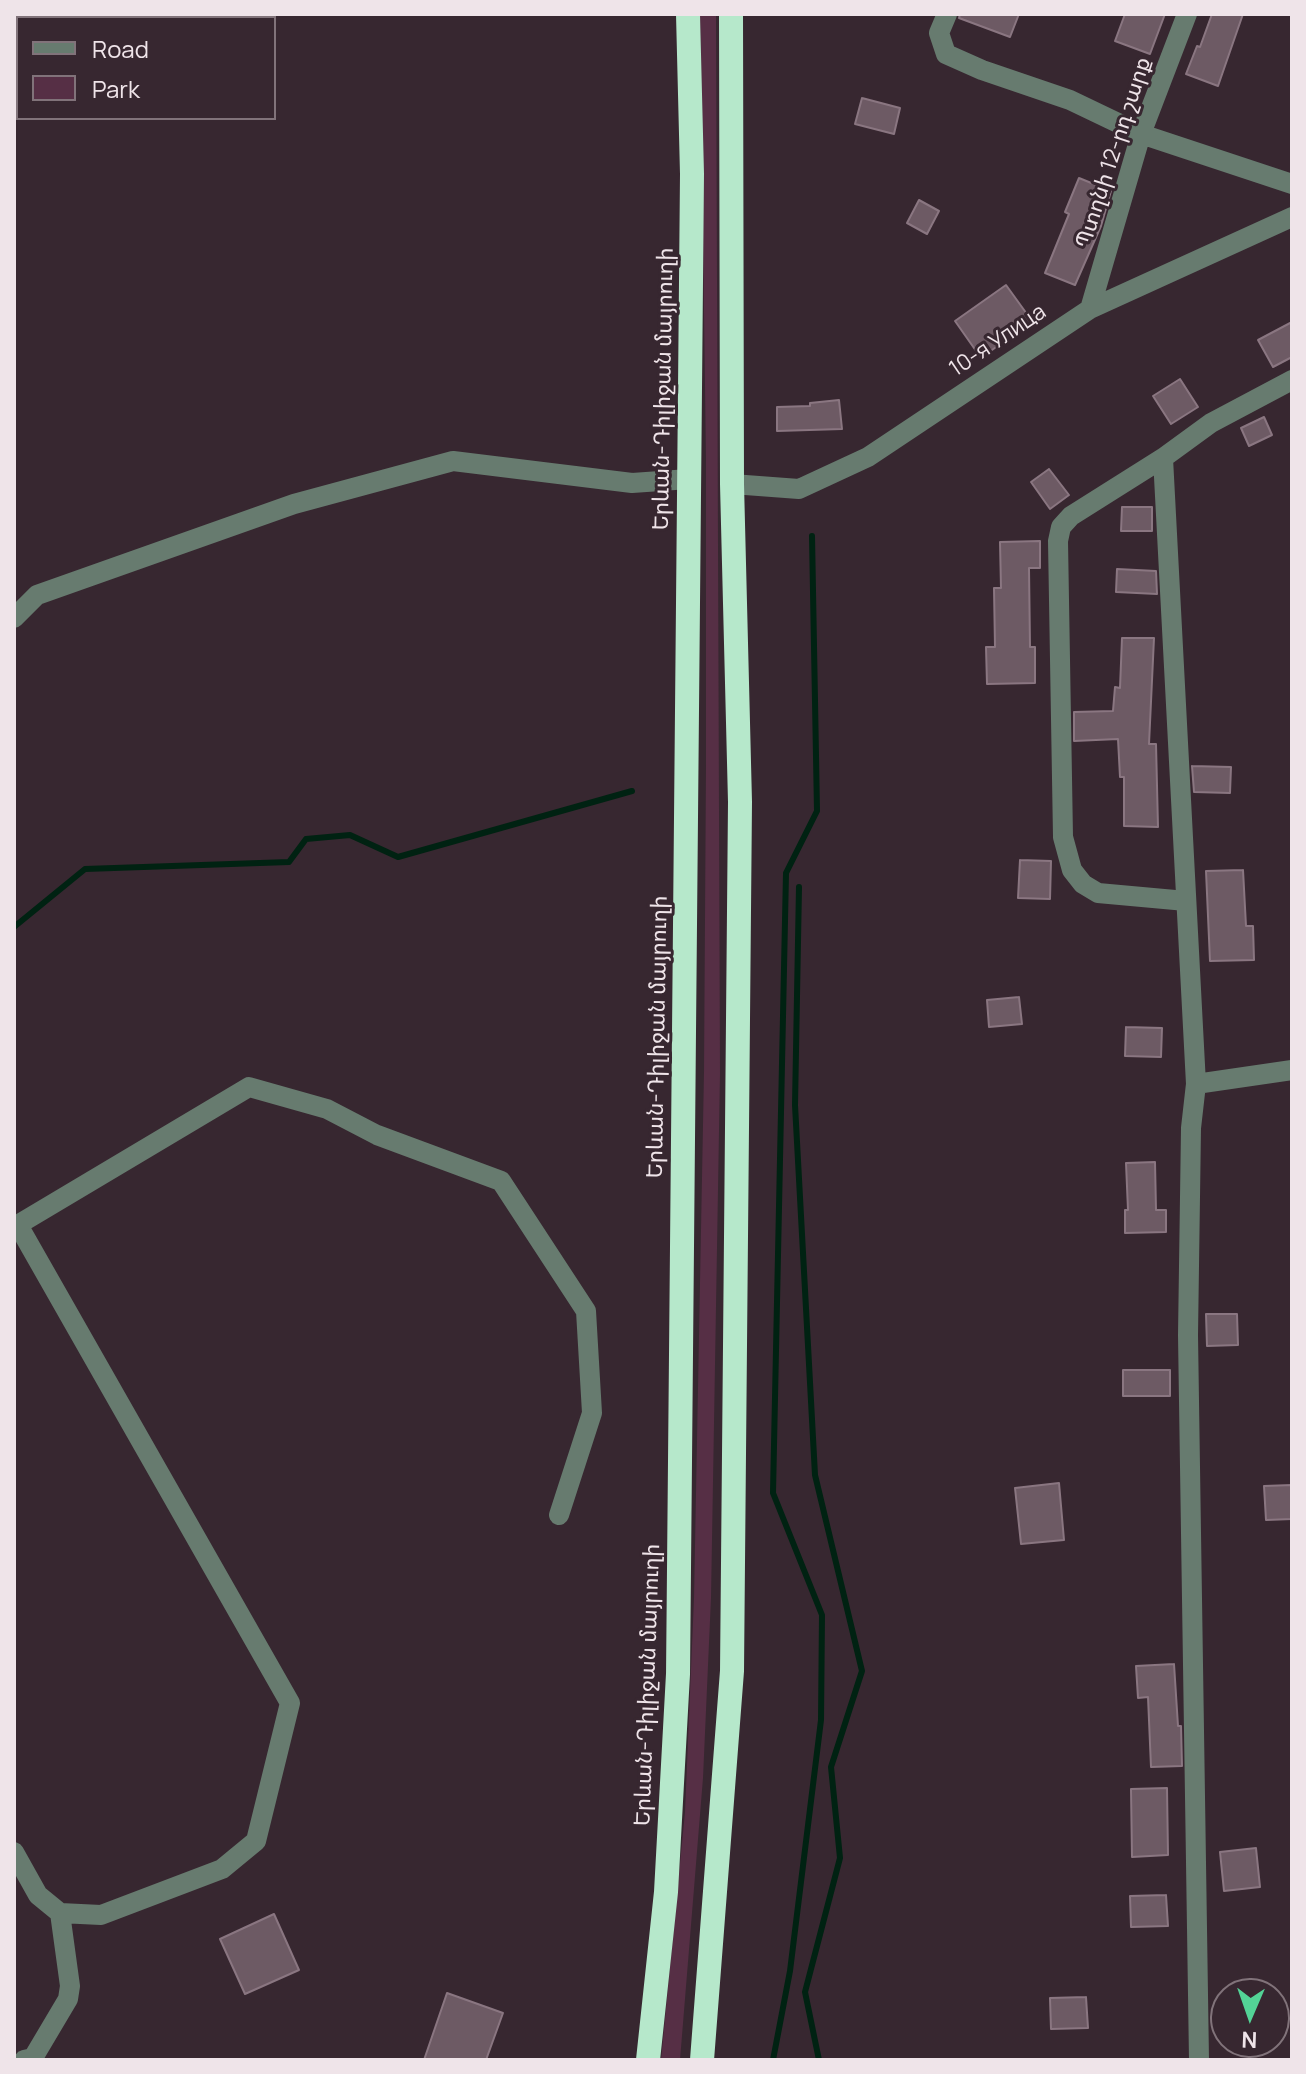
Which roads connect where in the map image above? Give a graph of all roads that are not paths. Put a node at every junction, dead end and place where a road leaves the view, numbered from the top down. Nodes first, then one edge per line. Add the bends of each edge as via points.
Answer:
1 (688, 14) edge
2 (731, 14) edge
3 (947, 14) edge
4 (1187, 14) edge
5 (1141, 134) junction
6 (1292, 184) edge
7 (1292, 217) edge
8 (1090, 309) junction
9 (1292, 380) edge
10 (1163, 458) junction
11 (689, 479) junction
12 (732, 484) junction
13 (14, 618) edge
14 (1186, 901) junction
15 (1292, 1070) edge
16 (1196, 1084) junction
17 (16, 1226) edge
18 (559, 1515) dead end
19 (14, 1852) edge
20 (60, 1913) junction
21 (24, 2060) edge
22 (648, 2060) edge
23 (702, 2060) edge
24 (1199, 2060) edge

1 - 11 highway, Երևան-Դիլիջան մայրուղի
2 - 12 highway
3 - 5 street via 939,33 946,54 1070,100
4 - 5 street, Պտղնի 12-րդ շարք
5 - 6 street
5 - 8 street, Պտղնի 12-րդ շարք
7 - 8 street, 10-я Улица
8 - 12 street, 10-я Улица via 868,457 799,489
9 - 10 street via 1211,423
10 - 14 street
10 - 14 street via 1061,527 1063,837 1072,870 1098,893
11 - 13 street via 632,483 453,461 294,504 37,595
11 - 22 highway, Երևան-Դիլիջան մայրուղի via 678,1674 666,1892
12 - 23 highway via 740,818 732,1671
14 - 16 street
15 - 16 street
16 - 24 street via 1188,1335
17 - 18 street via 249,1087 327,1109 377,1135 501,1181 586,1311 592,1413
17 - 20 street via 290,1703 256,1841 222,1869 101,1915
19 - 20 street via 38,1895
20 - 21 street via 68,1999 33,2058

